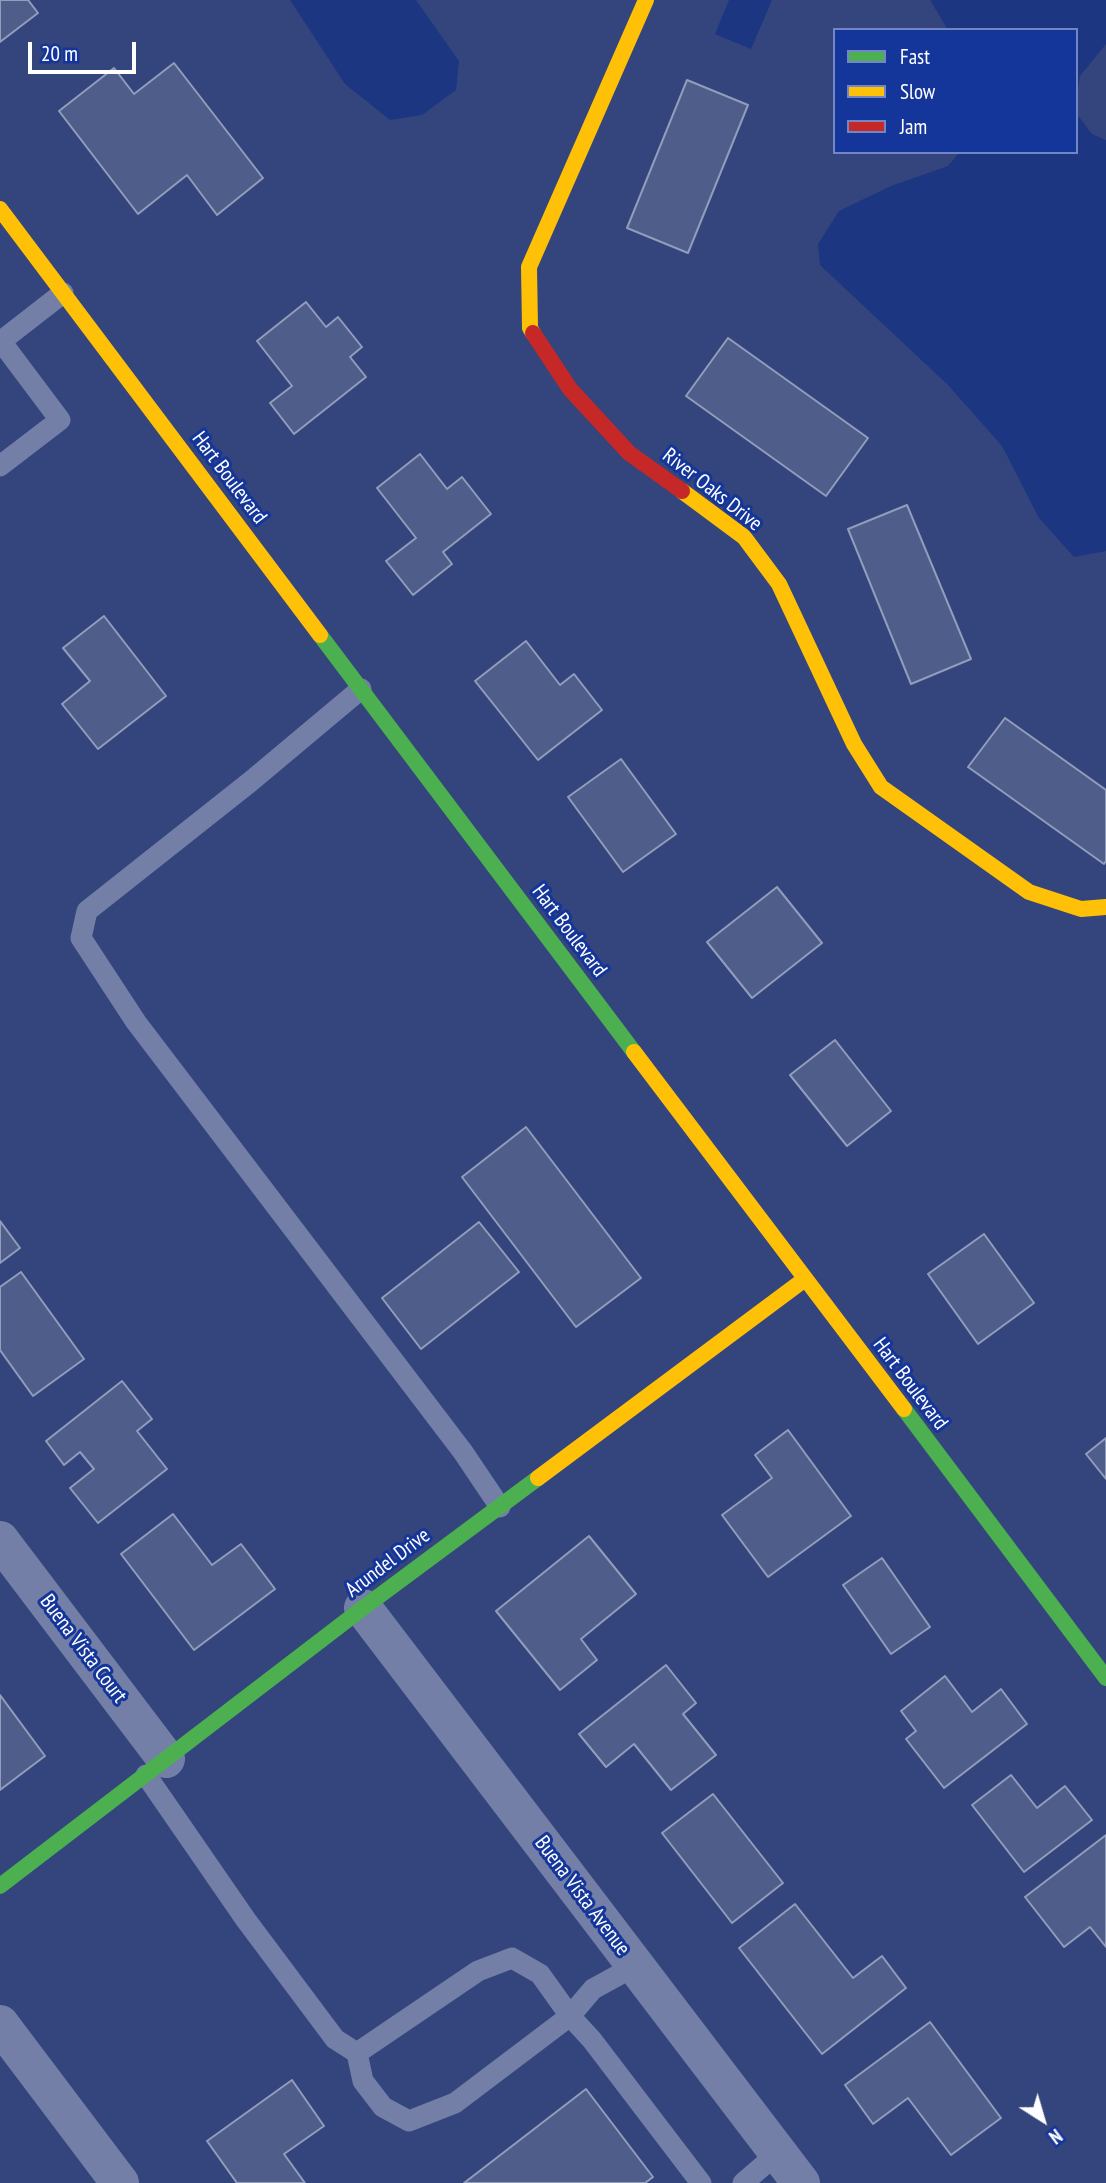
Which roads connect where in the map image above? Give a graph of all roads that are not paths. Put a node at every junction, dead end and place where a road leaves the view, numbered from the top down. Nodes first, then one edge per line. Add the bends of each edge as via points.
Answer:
1 (646, 0) edge
2 (0, 209) edge
3 (63, 293) junction
4 (0, 341) edge
5 (0, 466) edge
6 (361, 689) junction
7 (1106, 907) edge
8 (805, 1279) junction
9 (500, 1507) junction
10 (0, 1540) edge
11 (363, 1608) junction
12 (1106, 1678) edge
13 (156, 1767) junction
14 (0, 1886) edge
15 (635, 1966) junction
16 (570, 2016) junction
17 (0, 2024) edge
18 (357, 2053) junction
19 (790, 2168) edge
20 (120, 2183) edge
21 (701, 2183) edge
22 (743, 2183) edge

1 - 7 street, River Oaks Drive via 529,267 530,328 570,389 629,453 744,537 779,584 854,744 881,787 1029,892 1082,909
2 - 3 street, Hart Boulevard
3 - 4 lane
3 - 6 street, Hart Boulevard
4 - 5 lane via 60,420
6 - 8 street, Hart Boulevard
6 - 9 lane via 87,911 81,938 136,1022
8 - 9 street, Arundel Drive
8 - 12 street, Hart Boulevard
9 - 11 street, Arundel Drive
10 - 13 street, Buena Vista Court
11 - 13 street, Arundel Drive
11 - 15 street, Buena Vista Avenue
13 - 14 street, Arundel Drive
13 - 18 lane via 246,1920 335,2039
15 - 16 lane via 593,1989
15 - 19 street, Buena Vista Avenue
16 - 18 lane via 540,1974 512,1958 478,1971
16 - 18 lane via 455,2103 410,2121 383,2107 363,2081
16 - 21 lane
17 - 20 street
19 - 22 lane

